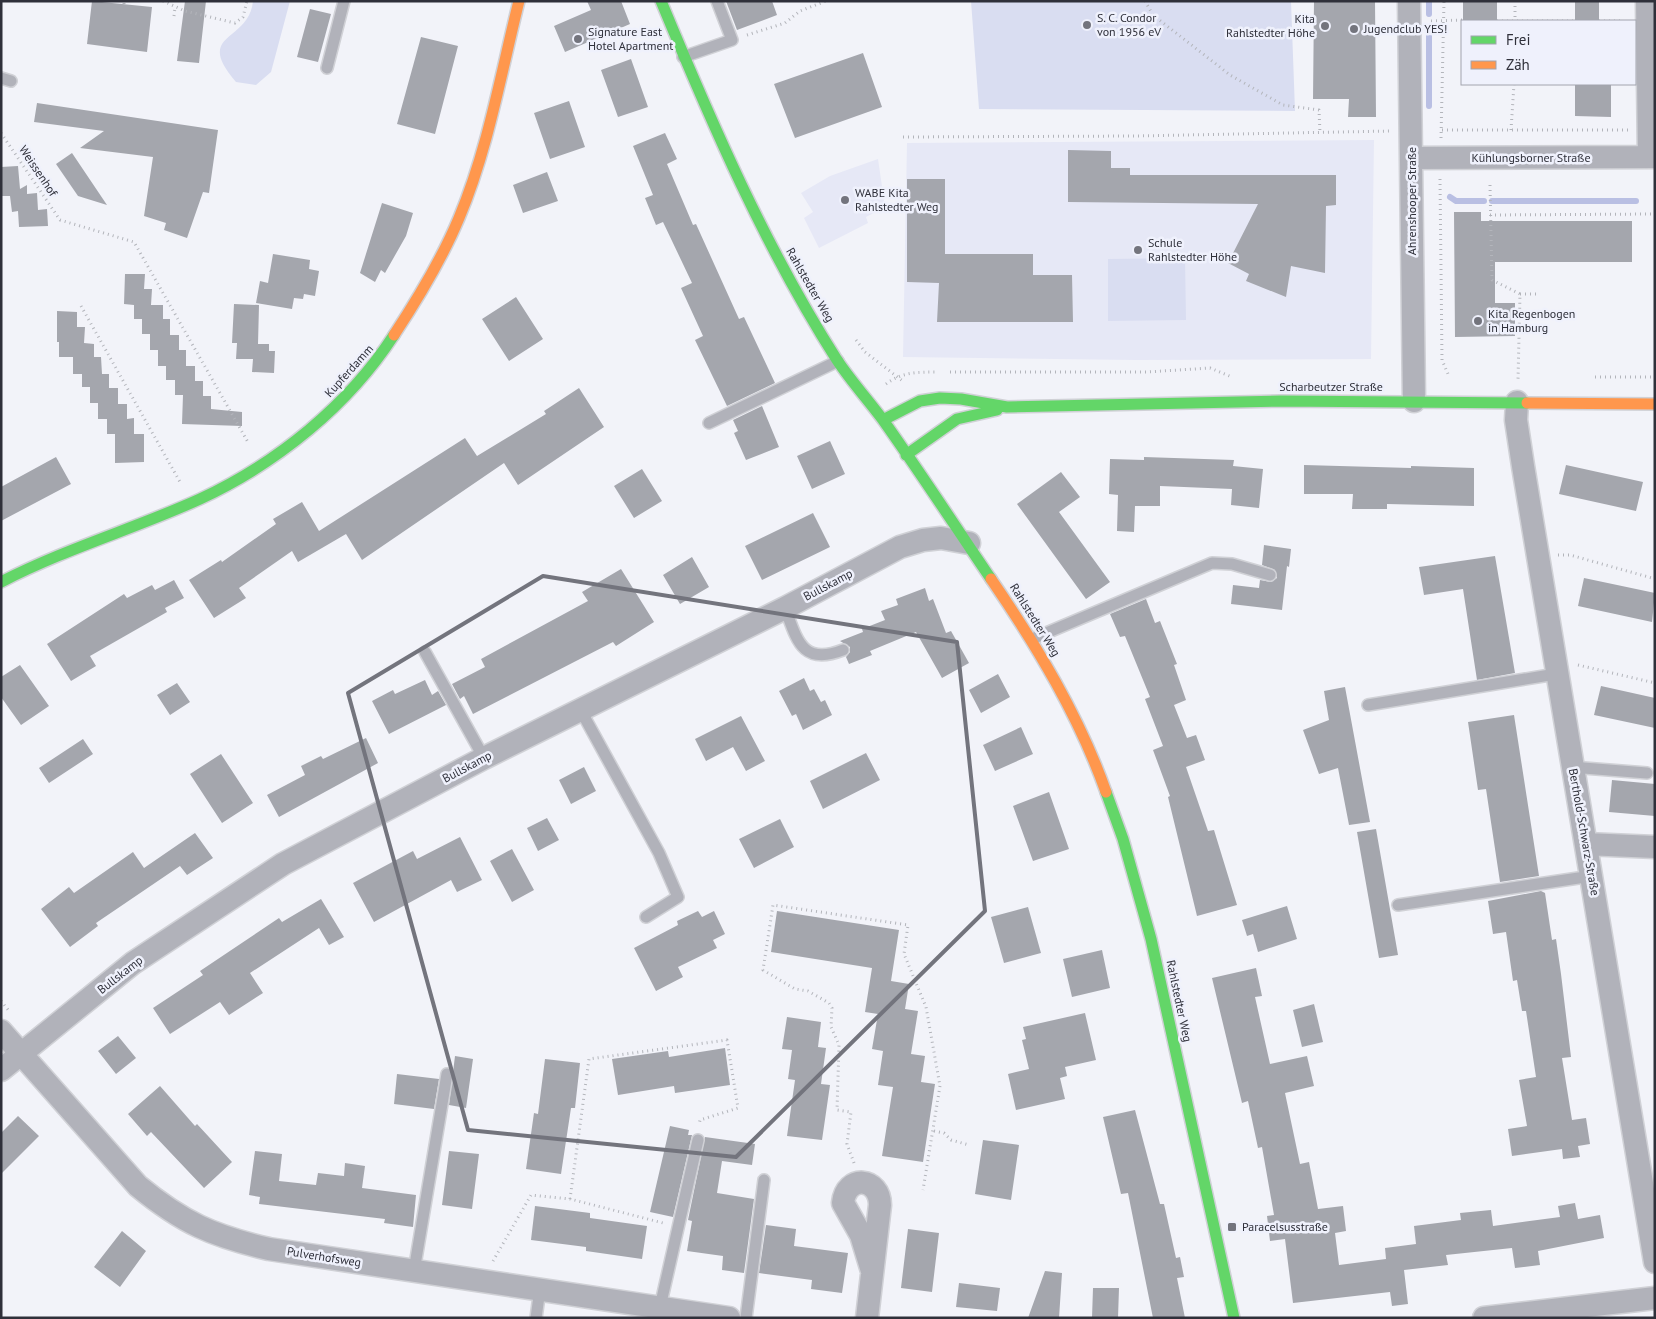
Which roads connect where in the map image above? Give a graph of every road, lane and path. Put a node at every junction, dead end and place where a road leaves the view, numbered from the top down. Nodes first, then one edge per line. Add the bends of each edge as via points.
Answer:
1 (163, 1) edge
2 (248, 1) edge
3 (344, 1) edge
4 (519, 1) edge
5 (661, 1) edge
6 (717, 1) edge
7 (826, 1) edge
8 (1145, 1) edge
9 (1444, 1) edge
10 (1515, 1) edge
11 (1647, 1) edge
12 (175, 7) junction
13 (1409, 11) edge
14 (174, 16) dead end
15 (1461, 20) edge
16 (1515, 20) edge
17 (1444, 22) junction
18 (732, 40) junction
19 (683, 57) junction
20 (327, 68) dead end
21 (1514, 85) edge
22 (1412, 130) junction
23 (1442, 130) junction
24 (1511, 130) junction
25 (1649, 130) junction
26 (1320, 132) junction
27 (1, 133) edge
28 (903, 137) dead end
29 (1652, 157) edge
30 (1412, 158) junction
31 (1440, 158) junction
32 (1490, 185) dead end
33 (1655, 214) edge
34 (1490, 215) junction
35 (1520, 294) junction
36 (1539, 294) dead end
37 (81, 306) dead end
38 (850, 332) dead end
39 (838, 361) junction
40 (1210, 368) dead end
41 (940, 372) dead end
42 (949, 372) dead end
43 (1448, 374) dead end
44 (897, 376) junction
45 (889, 382) dead end
46 (912, 388) dead end
47 (1414, 401) junction
48 (1517, 402) junction
49 (1655, 404) edge
50 (1007, 407) junction
51 (883, 420) junction
52 (709, 423) dead end
53 (251, 446) dead end
54 (906, 455) junction
55 (184, 489) dead end
56 (969, 543) junction
57 (1538, 558) junction
58 (1270, 574) dead end
59 (1652, 578) dead end
60 (1, 582) edge
61 (785, 608) junction
62 (1032, 639) junction
63 (843, 650) dead end
64 (425, 652) dead end
65 (1556, 670) junction
66 (1655, 683) edge
67 (1368, 706) dead end
68 (580, 709) junction
69 (484, 758) junction
70 (1572, 767) junction
71 (1647, 773) dead end
72 (1586, 844) junction
73 (1655, 847) edge
74 (1592, 876) junction
75 (1398, 905) dead end
76 (646, 917) dead end
77 (1, 1031) edge
78 (21, 1053) junction
79 (1, 1070) edge
80 (447, 1074) dead end
81 (934, 1132) junction
82 (698, 1140) joint
83 (969, 1145) dead end
84 (856, 1171) dead end
85 (764, 1180) dead end
86 (923, 1190) dead end
87 (570, 1199) junction
88 (679, 1228) junction
89 (1655, 1262) edge
90 (491, 1263) dead end
91 (414, 1271) junction
92 (872, 1271) dead end
93 (540, 1289) junction
94 (1655, 1298) edge
95 (660, 1307) junction
96 (536, 1318) edge
97 (729, 1318) edge
98 (746, 1318) edge
99 (867, 1318) edge
100 (1234, 1318) edge
101 (1484, 1318) edge

1 - 12 path
2 - 12 path via 236,23
3 - 20 lane
4 - 60 street, Kupferdamm via 461,213 400,330 359,383 285,449 219,490 41,561
5 - 19 street, Rahlstedter Weg
6 - 18 lane
7 - 18 path via 800,11 785,23
8 - 26 path via 1153,15 1230,75 1282,105 1319,110
9 - 17 path
10 - 16 path
11 - 25 street, Kühlungsborner Straße
12 - 14 path
13 - 17 path
13 - 22 street, Ahrenshooper Straße
15 - 17 path
17 - 23 path
18 - 19 lane
19 - 39 street, Rahlstedter Weg via 753,210
21 - 24 path
22 - 26 path
22 - 30 street, Ahrenshooper Straße
23 - 24 path
23 - 31 path
24 - 25 path
25 - 29 street, Kühlungsborner Straße
26 - 28 path
27 - 53 path, Weissenhof via 60,220 134,242
29 - 31 street, Kühlungsborner Straße
30 - 31 street, Kühlungsborner Straße
30 - 47 street, Ahrenshooper Straße
31 - 43 path via 1442,360
32 - 34 path
33 - 34 path
34 - 35 path via 1492,280
35 - 36 path
35 - 48 path
37 - 55 path
38 - 44 path via 865,352
39 - 51 street, Rahlstedter Weg
39 - 52 lane
40 - 42 path via 1147,372
41 - 44 path via 910,372
44 - 45 path
44 - 46 path
47 - 48 street, Scharbeutzer Straße
47 - 50 street, Scharbeutzer Straße
48 - 49 street, Scharbeutzer Straße
48 - 57 street, Berthold-Schwarz-Straße via 1517,427
50 - 51 street, Scharbeutzer Straße via 940,398 920,401
50 - 54 street, Scharbeutzer Straße via 957,419
51 - 54 street, Rahlstedter Weg
54 - 56 street, Rahlstedter Weg
56 - 61 street, Bullskamp via 932,538 900,547
56 - 62 street, Rahlstedter Weg
57 - 59 path via 1570,556
57 - 65 street, Berthold-Schwarz-Straße
58 - 62 lane via 1232,564 1212,563
61 - 63 lane via 802,648 830,656
61 - 68 street, Bullskamp
62 - 100 street, Rahlstedter Weg via 1081,732 1101,776 1123,839 1151,939
64 - 69 lane
65 - 66 path via 1571,664 1587,666
65 - 67 lane
65 - 70 street, Berthold-Schwarz-Straße
68 - 69 street, Bullskamp
68 - 76 lane via 658,853 678,897
69 - 78 street, Bullskamp via 275,869 133,963
70 - 71 lane
70 - 72 street, Berthold-Schwarz-Straße
72 - 73 street
72 - 74 street, Berthold-Schwarz-Straße
74 - 75 lane
74 - 89 street, Berthold-Schwarz-Straße
77 - 78 street, Pulverhofsweg
78 - 79 street, Bullskamp
78 - 91 street, Pulverhofsweg via 138,1186 186,1221 232,1240 269,1249
80 - 91 lane
81 - 83 path via 944,1133 951,1140
81 - 84 path via 940,1086 926,1007 904,954 908,925 773,905 763,970 795,989 808,991 832,1008 831,1027 839,1045 837,1110 851,1112 847,1144
81 - 86 path
82 - 87 path via 700,1120 738,1108 727,1040 589,1059
82 - 88 lane
85 - 98 lane
87 - 88 path
87 - 90 path via 531,1195
88 - 95 lane
91 - 93 street, Pulverhofsweg
92 - 99 street
93 - 95 street, Pulverhofsweg
93 - 96 lane
94 - 101 street
95 - 97 street, Pulverhofsweg

